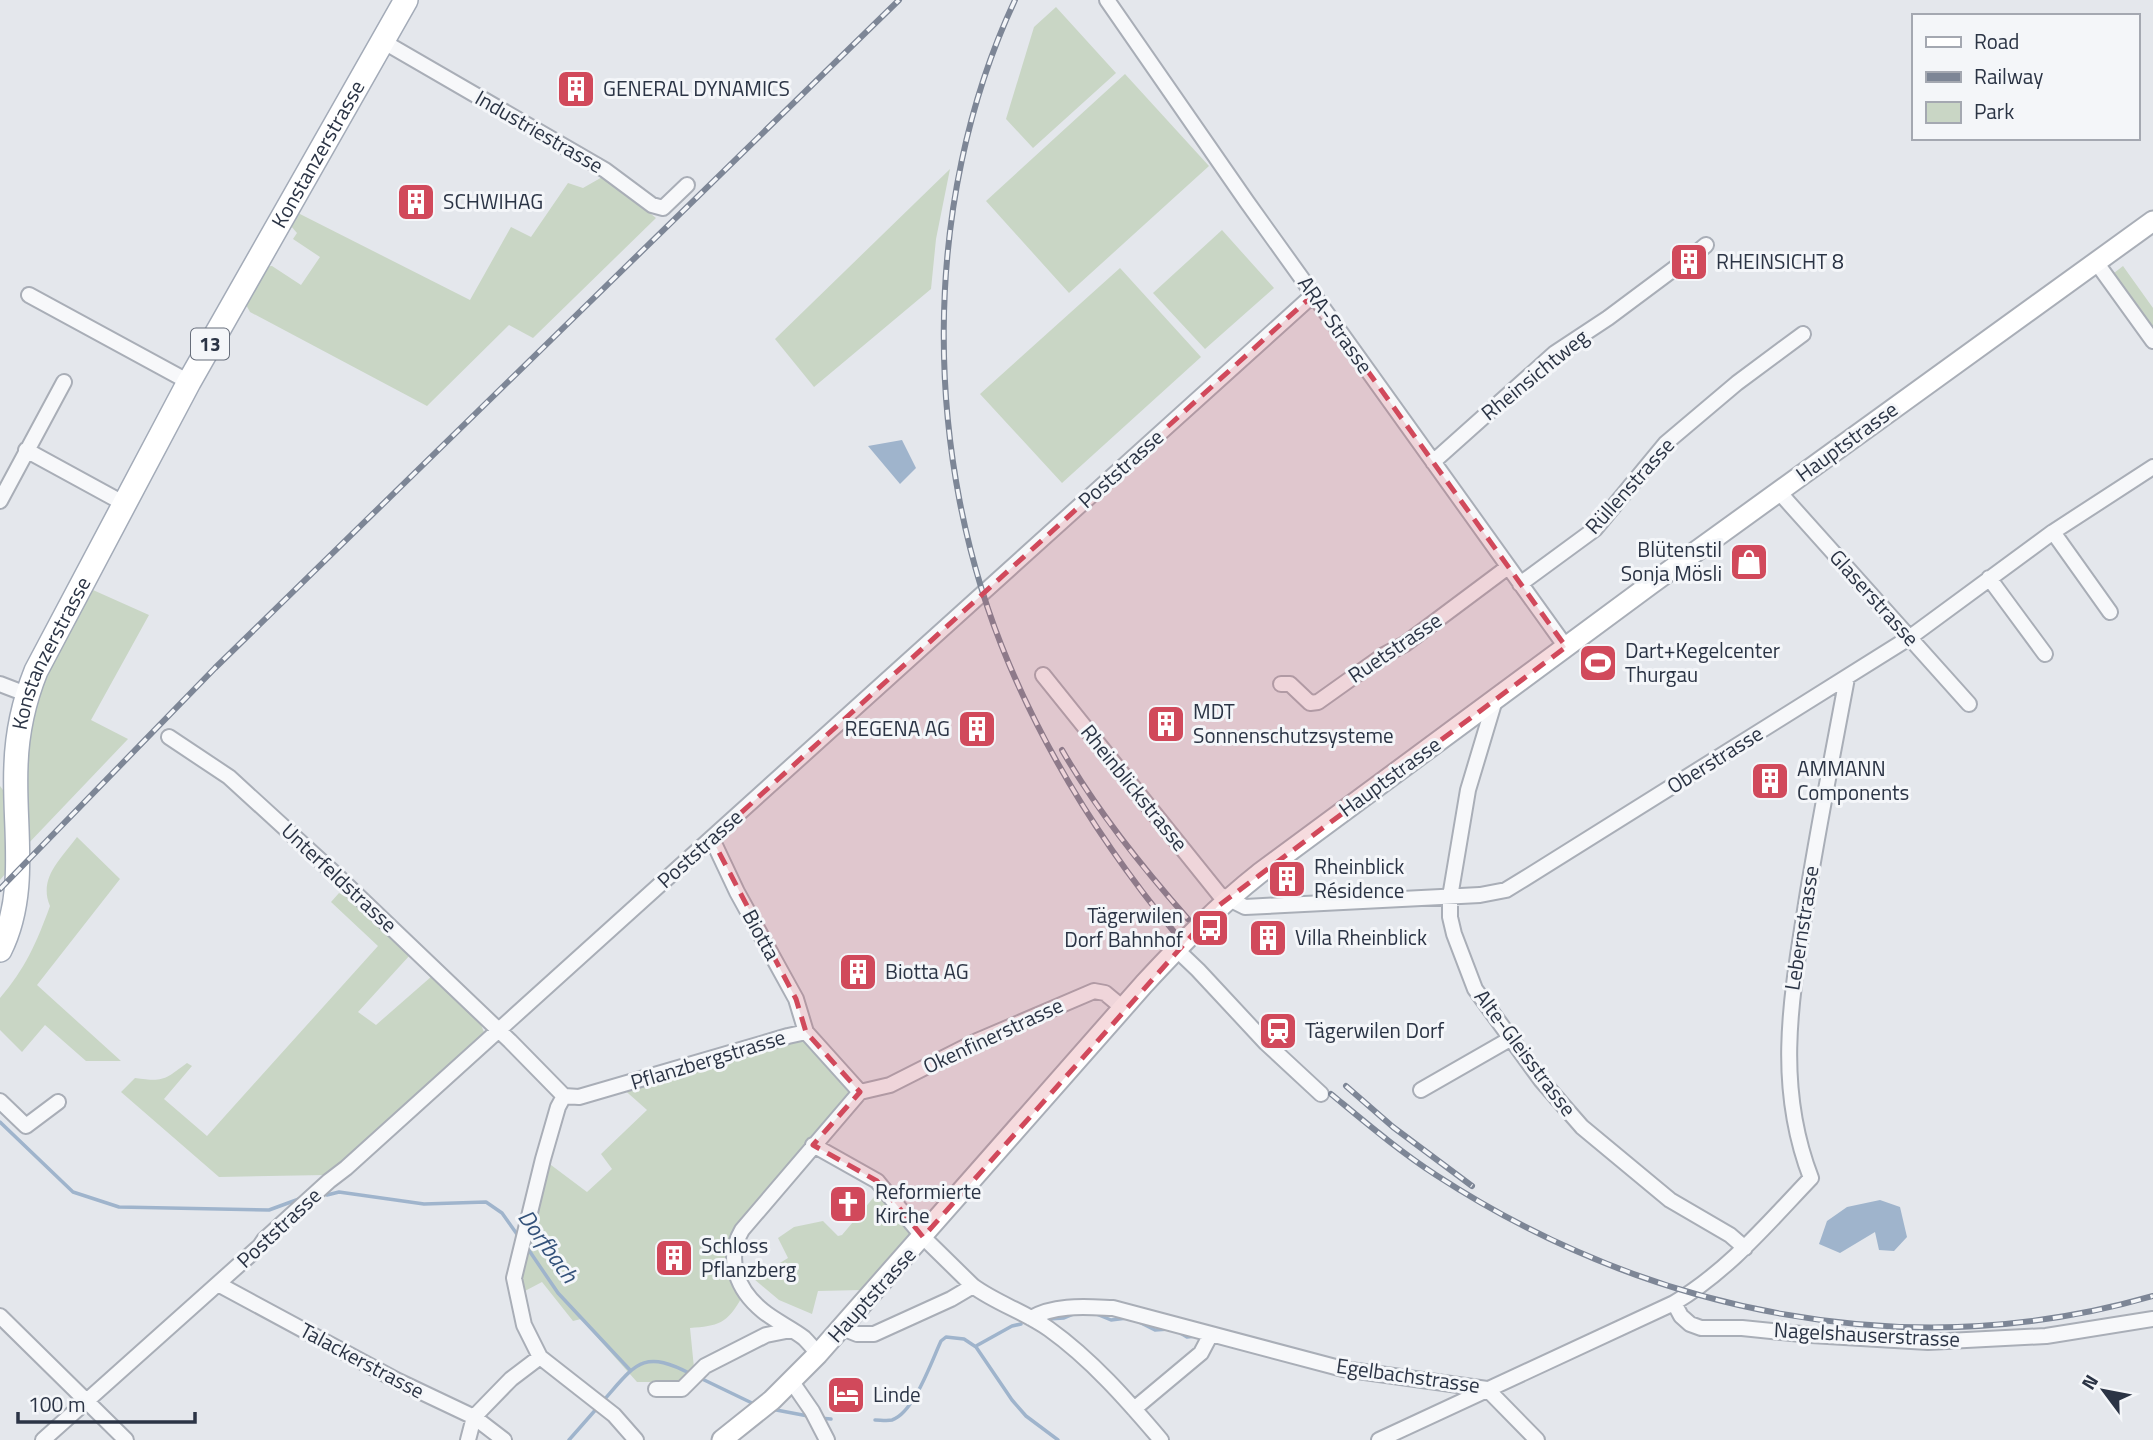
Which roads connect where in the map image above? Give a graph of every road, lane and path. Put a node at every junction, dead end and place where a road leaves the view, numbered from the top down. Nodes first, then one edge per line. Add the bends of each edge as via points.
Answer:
1 (406, 0) edge
2 (1107, 0) edge
3 (384, 41) junction
4 (687, 185) dead end
5 (2153, 221) edge
6 (2096, 262) junction
7 (1675, 268) tunnel mouth
8 (29, 295) dead end
9 (1313, 295) junction
10 (1803, 334) dead end
11 (2153, 341) edge
12 (64, 382) dead end
13 (189, 382) junction
14 (26, 450) junction
15 (1433, 463) junction
16 (2153, 467) edge
17 (1779, 492) junction
18 (0, 500) edge
19 (123, 503) junction
20 (2053, 532) junction
21 (1508, 567) junction
22 (1989, 578) junction
23 (1520, 584) junction
24 (2110, 612) dead end
25 (1909, 638) junction
26 (1566, 647) junction
27 (2045, 654) dead end
28 (1043, 676) dead end
29 (1847, 678) junction
30 (0, 684) edge
31 (1281, 684) dead end
32 (26, 694) junction
33 (1495, 700) junction
34 (1969, 704) dead end
35 (169, 737) dead end
36 (8, 764) edge
37 (712, 839) junction
38 (1450, 897) junction
39 (1227, 899) junction
40 (1176, 949) junction
41 (0, 950) edge
42 (1123, 1008) junction
43 (499, 1032) junction
44 (806, 1032) junction
45 (1510, 1039) junction
46 (1421, 1090) dead end
47 (860, 1092) junction
48 (1321, 1094) dead end
49 (564, 1096) junction
50 (0, 1101) edge
51 (58, 1102) dead end
52 (813, 1145) junction
53 (1811, 1178) joint
54 (923, 1237) junction
55 (1745, 1248) junction
56 (218, 1284) junction
57 (973, 1286) junction
58 (1674, 1303) junction
59 (0, 1316) edge
60 (1031, 1318) junction
61 (2153, 1320) edge
62 (842, 1328) junction
63 (791, 1330) junction
64 (1211, 1334) junction
65 (818, 1354) junction
66 (540, 1357) junction
67 (792, 1381) junction
68 (656, 1389) dead end
69 (1487, 1389) junction
70 (88, 1402) junction
71 (1134, 1409) junction
72 (474, 1417) junction
73 (43, 1440) edge
74 (126, 1440) edge
75 (468, 1440) edge
76 (504, 1440) edge
77 (636, 1440) edge
78 (722, 1440) edge
79 (827, 1440) edge
80 (1161, 1440) edge
81 (1380, 1440) edge
82 (1537, 1440) edge

1 - 3 main road, Konstanzerstrasse / 13
2 - 9 street, ARA-Strasse
3 - 4 street, Industriestrasse via 606,170 652,205 663,208
3 - 13 main road, Konstanzerstrasse / 13
5 - 6 street, Hauptstrasse
6 - 11 street
6 - 17 street, Hauptstrasse
7 - 15 street, Rheinsichtweg via 1555,353
8 - 13 street
9 - 15 street, ARA-Strasse
9 - 37 street, Poststrasse
10 - 23 street, Rüllenstrasse via 1666,443 1595,529
12 - 14 street
13 - 19 main road, Konstanzerstrasse / 13
14 - 18 street
14 - 19 street
15 - 21 street, ARA-Strasse
16 - 20 street, Oberstrasse
17 - 25 street, Glaserstrasse
17 - 26 street, Hauptstrasse
19 - 32 main road, Konstanzerstrasse / 13
20 - 22 street, Oberstrasse
20 - 24 street
21 - 23 street, ARA-Strasse
21 - 31 street, Ruetstrasse via 1318,702 1307,701 1290,684
22 - 25 street, Oberstrasse
22 - 27 street
23 - 26 street, ARA-Strasse
25 - 29 street, Oberstrasse
25 - 34 street, Glaserstrasse
26 - 33 street, Hauptstrasse
28 - 39 street, Rheinblickstrasse
29 - 38 street, Oberstrasse via 1513,886
29 - 53 street, Lebernstrasse via 1789,1013 1791,1089 1802,1154
30 - 32 street
32 - 36 main road, Konstanzerstrasse / 13
33 - 38 street, Alte-Gleisstrasse via 1468,790
33 - 39 street, Hauptstrasse
35 - 43 street, Unterfeldstrasse via 229,777
36 - 41 main road, Konstanzerstrasse / 13 via 16,900
37 - 43 street, Poststrasse
37 - 44 street, Biotta via 796,999
38 - 39 street, Oberstrasse via 1245,907
38 - 45 street, Alte-Gleisstrasse via 1454,934 1475,989
39 - 40 street, Hauptstrasse
40 - 42 street, Hauptstrasse
40 - 48 street
42 - 47 street, Okenfinerstrasse via 1105,993 1094,991 890,1084
42 - 54 street, Hauptstrasse
43 - 49 street, Unterfeldstrasse
43 - 56 street, Poststrasse
44 - 47 street, Pflanzbergstrasse
44 - 49 street, Pflanzbergstrasse via 589,1095
45 - 46 street
45 - 55 street, Alte-Gleisstrasse via 1592,1136 1670,1200
47 - 52 street
49 - 66 street via 543,1159 514,1278 524,1325
50 - 51 street via 26,1126
52 - 54 street via 877,1181
52 - 63 street via 742,1230 733,1251 736,1273 748,1297
53 - 55 street, Egelbachstrasse
54 - 57 street
54 - 62 street, Hauptstrasse
55 - 58 street, Egelbachstrasse via 1710,1280
56 - 70 street, Poststrasse
56 - 72 street, Talackerstrasse
57 - 60 street
57 - 62 street via 874,1334
58 - 61 street, Nagelshauserstrasse via 1681,1316 1700,1328 1928,1342 2046,1336
58 - 69 street, Egelbachstrasse
59 - 70 street
60 - 64 street, Egelbachstrasse via 1080,1306 1113,1308
60 - 71 street via 1068,1343
62 - 65 street, Hauptstrasse
63 - 65 street
63 - 68 street via 766,1335 695,1375 682,1389
64 - 69 street, Egelbachstrasse via 1343,1369
64 - 71 street via 1201,1353
65 - 67 street, Hauptstrasse
66 - 72 street
66 - 77 street via 614,1415
67 - 78 street, Hauptstrasse
67 - 79 street
69 - 81 street
69 - 82 street
70 - 73 street, Poststrasse
70 - 74 street
71 - 80 street
72 - 75 street
72 - 76 street, Talackerstrasse

